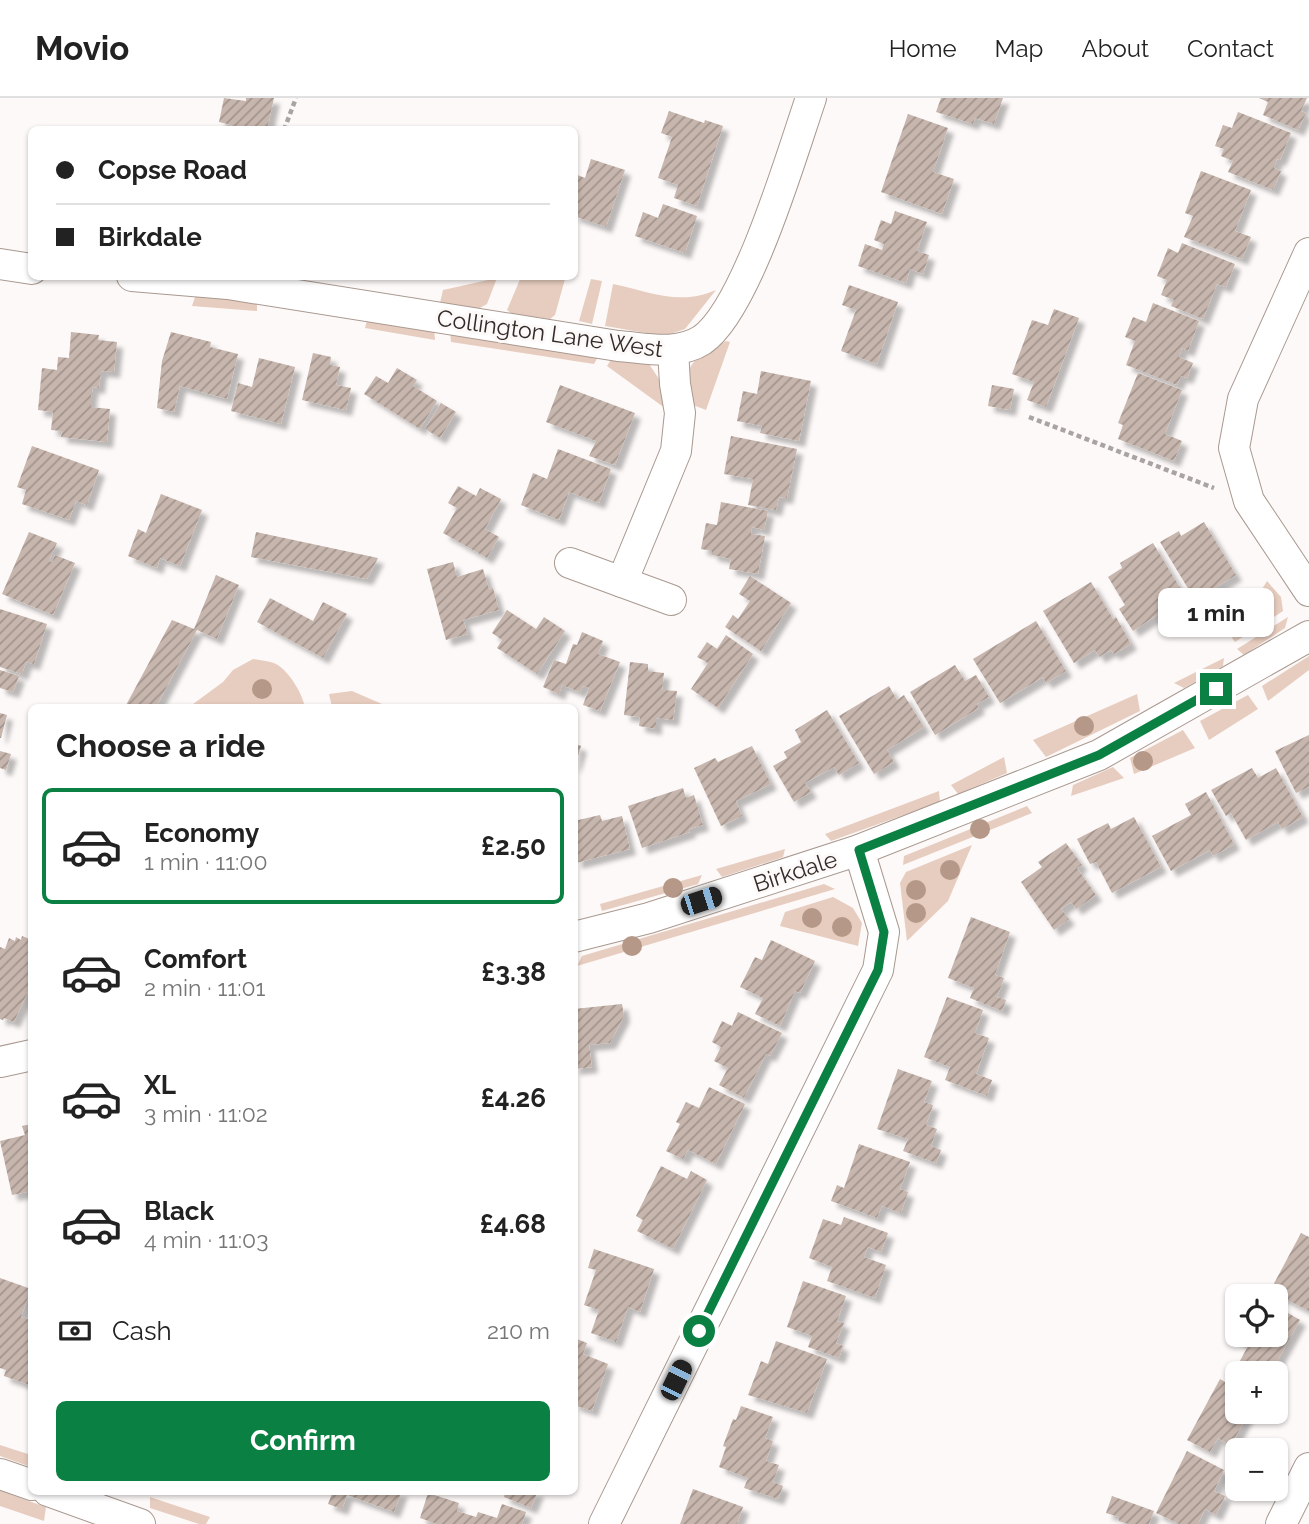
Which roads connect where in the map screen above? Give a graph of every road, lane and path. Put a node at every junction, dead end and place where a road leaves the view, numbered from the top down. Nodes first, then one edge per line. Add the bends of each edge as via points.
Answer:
1 (296, 98) edge
2 (811, 98) edge
3 (286, 126) edge
4 (1309, 253) edge
5 (0, 264) edge
6 (28, 268) edge
7 (180, 280) edge
8 (673, 350) junction
9 (1029, 417) dead end
10 (1249, 501) junction
11 (570, 563) dead end
12 (622, 582) junction
13 (1309, 591) edge
14 (671, 600) dead end
15 (1309, 636) edge
16 (859, 850) junction
17 (578, 936) edge
18 (28, 1056) edge
19 (0, 1062) edge
20 (1309, 1468) edge
21 (0, 1474) edge
22 (28, 1484) edge
23 (59, 1495) edge
24 (140, 1524) edge
25 (604, 1524) edge
26 (1281, 1524) edge

1 - 3 path
2 - 8 street, Collington Lane West via 760,245 733,299 702,340
4 - 10 street via 1243,399 1234,448
5 - 6 street
7 - 8 street, Collington Lane West via 618,346
8 - 12 street via 680,413 676,451
9 - 10 path
10 - 13 street
11 - 12 street
12 - 14 street
15 - 16 street, Birkdale via 1099,755
16 - 17 street, Birkdale via 649,918
16 - 25 street via 884,932 878,970
18 - 19 street
20 - 26 street
21 - 22 street
23 - 24 street

